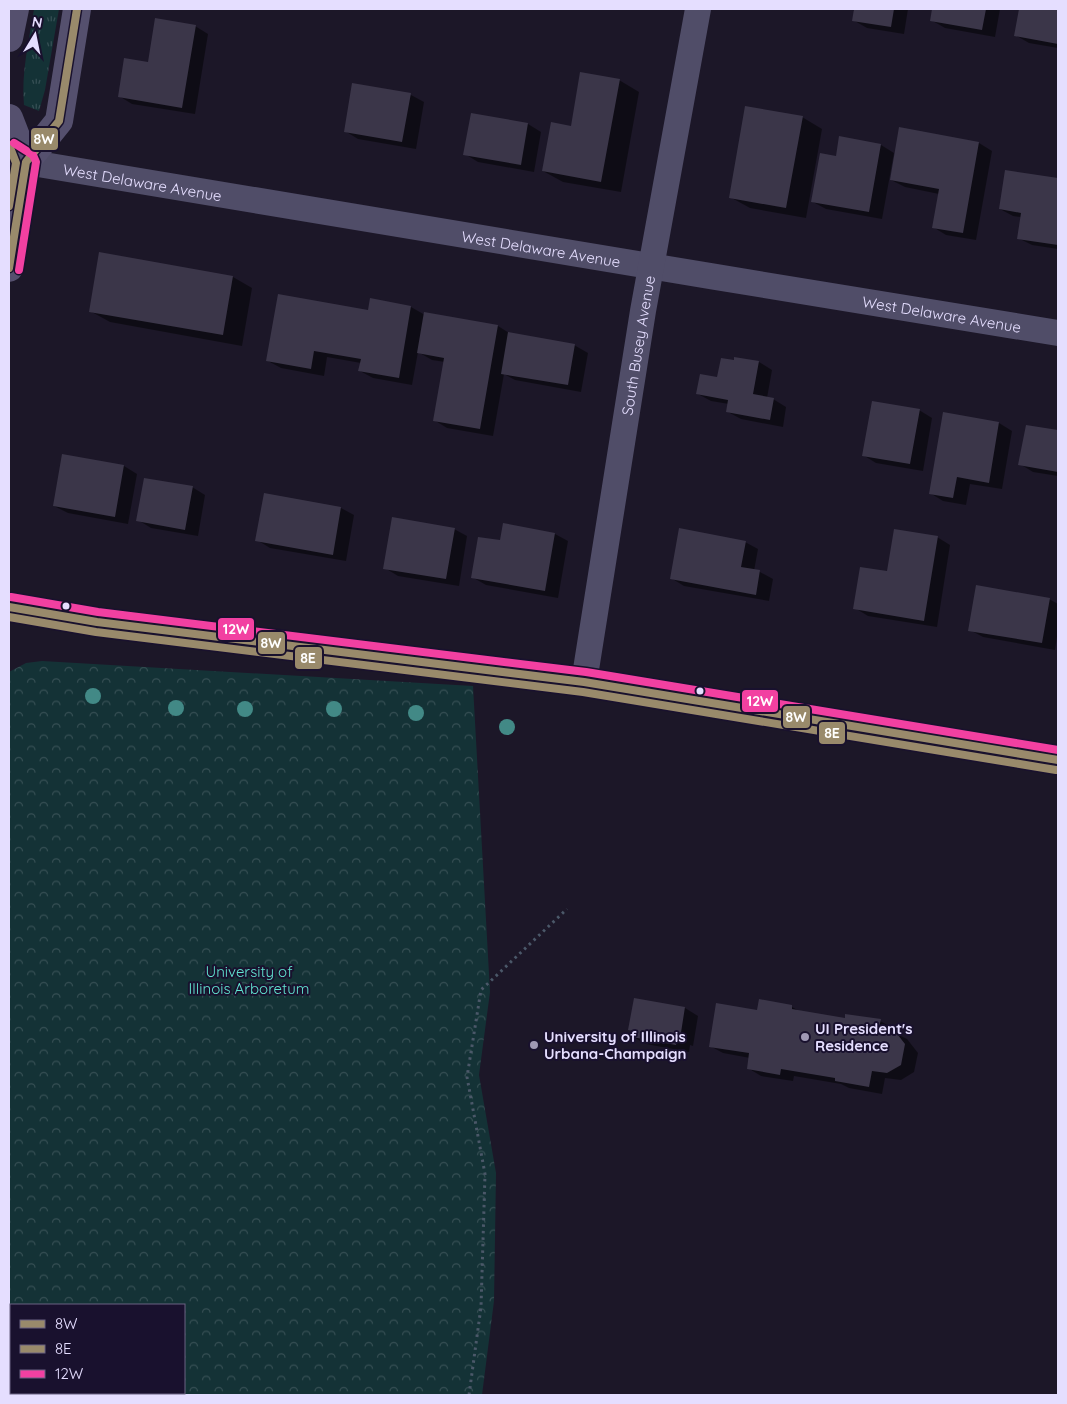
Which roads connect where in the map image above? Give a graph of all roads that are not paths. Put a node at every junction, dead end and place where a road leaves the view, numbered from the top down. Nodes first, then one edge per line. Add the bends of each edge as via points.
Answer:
1 (15, 9) edge
2 (78, 9) edge
3 (698, 9) edge
4 (9, 38) edge
5 (9, 118) edge
6 (14, 160) edge
7 (651, 266) junction
8 (9, 268) edge
9 (1058, 333) edge
10 (9, 607) edge
11 (584, 682) junction
12 (1058, 760) edge

1 - 4 main road
2 - 6 main road via 59,121
3 - 7 street, South Busey Avenue
5 - 6 main road
6 - 7 street, West Delaware Avenue
6 - 8 main road
7 - 9 street, West Delaware Avenue
7 - 11 street, South Busey Avenue
10 - 11 main road via 96,622
11 - 12 main road

